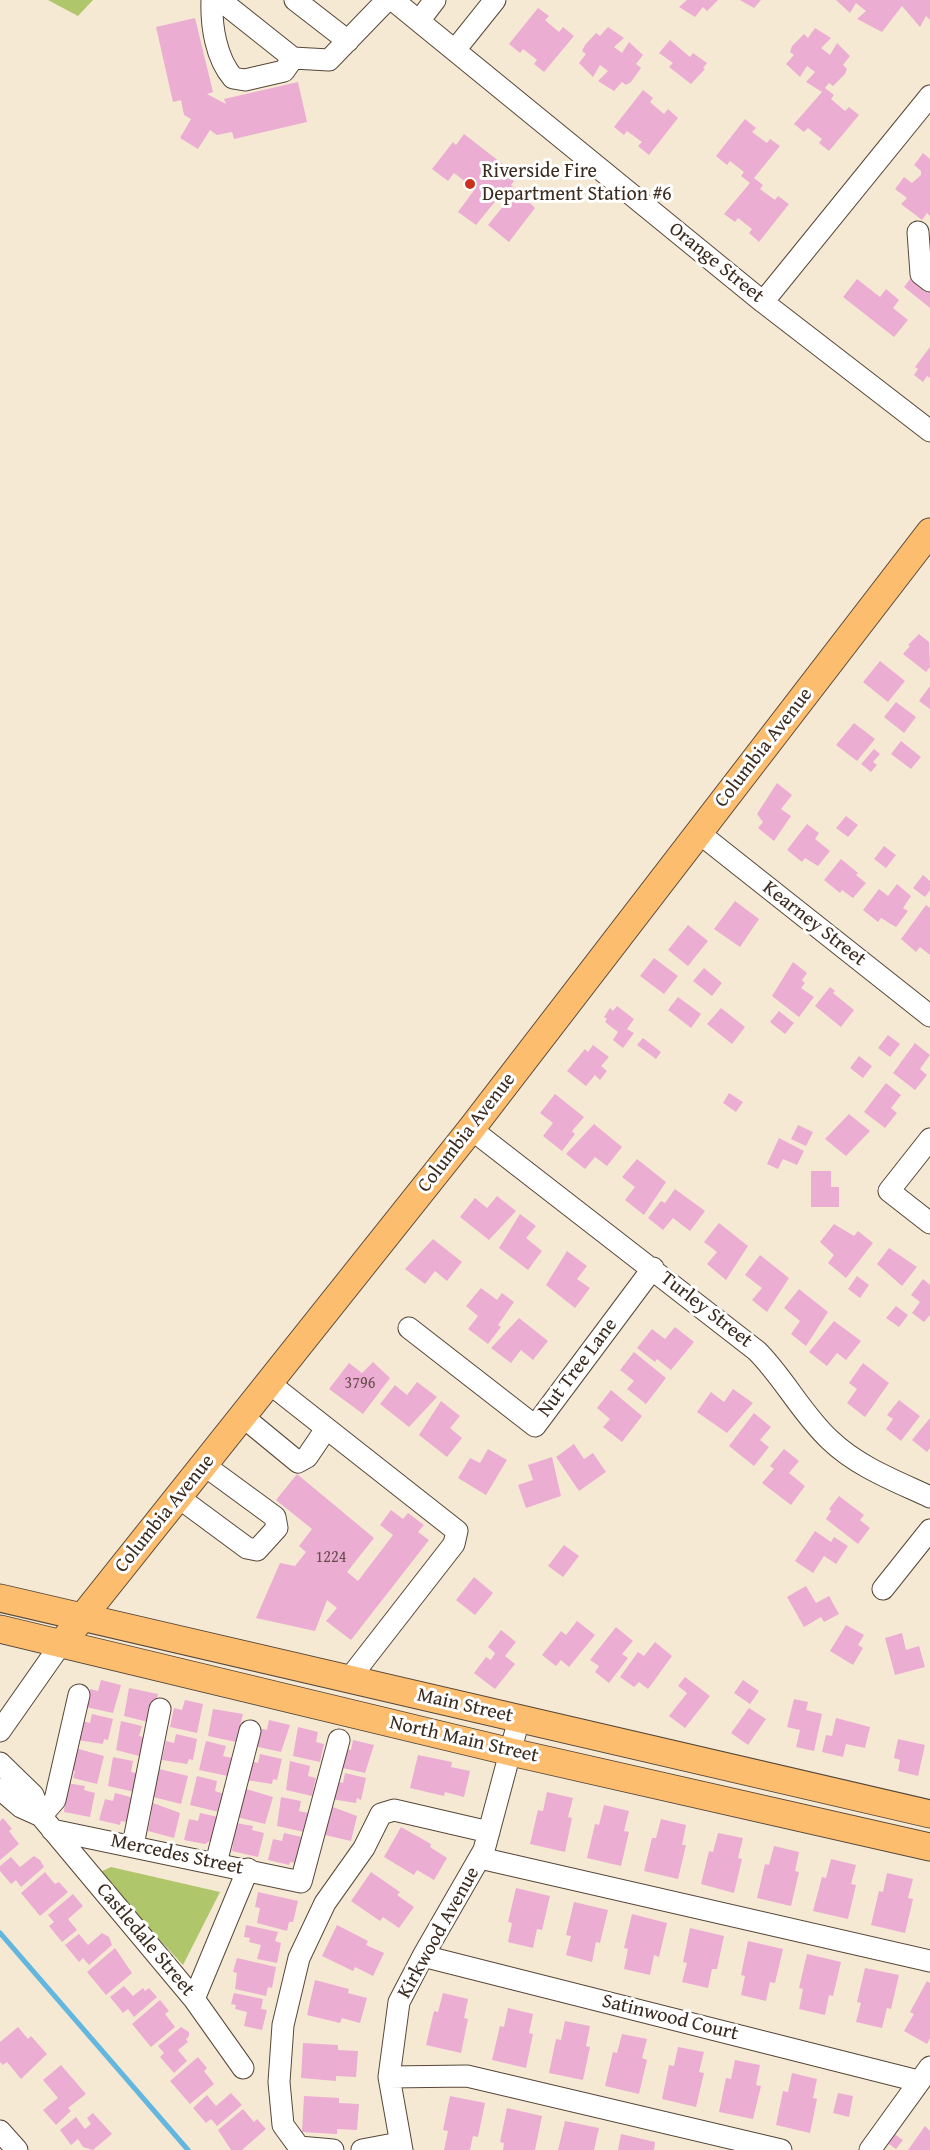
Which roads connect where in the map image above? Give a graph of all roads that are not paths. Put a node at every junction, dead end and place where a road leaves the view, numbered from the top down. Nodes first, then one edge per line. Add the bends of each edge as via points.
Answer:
1 (212, 0) edge
2 (220, 0) edge
3 (296, 0) edge
4 (387, 0) edge
5 (393, 0) edge
6 (435, 0) edge
7 (495, 0) edge
8 (419, 21) junction
9 (348, 40) junction
10 (455, 50) junction
11 (293, 58) junction
12 (930, 96) edge
13 (918, 232) dead end
14 (930, 281) edge
15 (763, 302) junction
16 (930, 431) edge
17 (930, 532) edge
18 (699, 832) junction
19 (930, 1016) edge
20 (471, 1129) junction
21 (930, 1139) edge
22 (930, 1223) edge
23 (653, 1268) junction
24 (409, 1328) dead end
25 (268, 1383) junction
26 (242, 1416) junction
27 (326, 1429) junction
28 (204, 1465) junction
29 (178, 1497) junction
30 (930, 1497) edge
31 (930, 1530) edge
32 (883, 1589) dead end
33 (0, 1598) edge
34 (82, 1617) junction
35 (0, 1629) edge
36 (61, 1644) junction
37 (349, 1679) junction
38 (79, 1695) dead end
39 (160, 1709) dead end
40 (519, 1719) junction
41 (0, 1731) edge
42 (250, 1731) dead end
43 (339, 1740) dead end
44 (511, 1752) junction
45 (0, 1762) edge
46 (12, 1791) edge
47 (930, 1814) edge
48 (46, 1823) junction
49 (489, 1832) junction
50 (134, 1845) junction
51 (930, 1847) edge
52 (480, 1858) junction
53 (216, 1863) junction
54 (248, 1869) junction
55 (423, 1956) junction
56 (930, 1961) edge
57 (194, 1999) junction
58 (243, 2068) dead end
59 (924, 2074) edge
60 (389, 2077) junction
61 (0, 2131) edge
62 (401, 2146) edge
63 (17, 2150) edge
64 (333, 2150) edge
65 (362, 2150) edge
66 (781, 2150) edge
67 (870, 2150) edge

1 - 11 street via 212,26 225,68 233,78 245,80 284,71
2 - 11 street
3 - 9 street
4 - 9 street
5 - 8 street, Orange Street
6 - 8 street
7 - 10 street
8 - 10 street, Orange Street
9 - 11 street via 329,60
10 - 15 street, Orange Street
12 - 15 street
13 - 14 street via 921,274
15 - 16 street, Orange Street
17 - 18 main road, Columbia Avenue
18 - 19 street, Kearney Street
18 - 20 main road, Columbia Avenue
20 - 23 street, Turley Street
20 - 25 main road, Columbia Avenue
21 - 22 street via 889,1191
23 - 24 street, Nut Tree Lane via 535,1426
23 - 30 street, Turley Street via 757,1351 830,1440 878,1473
25 - 26 main road, Columbia Avenue
25 - 27 street
26 - 27 street via 298,1462 307,1457
26 - 28 main road, Columbia Avenue
27 - 37 street via 457,1531 454,1544
28 - 29 main road, Columbia Avenue
28 - 29 street via 275,1517 277,1528 257,1550 247,1548
29 - 34 main road, Columbia Avenue
31 - 32 street
33 - 34 main road, Main Street
34 - 36 main road, Columbia Avenue
34 - 37 main road, Main Street
35 - 36 main road, North Main Street
36 - 41 street, Columbia Avenue
36 - 44 main road, North Main Street
37 - 40 main road, Main Street
38 - 48 street via 56,1800
39 - 50 street
40 - 44 street, Kirkwood Avenue
40 - 47 main road, Main Street
42 - 53 street
43 - 54 street, Mercedes Street via 302,1882
44 - 49 street, Kirkwood Avenue
44 - 51 main road, North Main Street
45 - 46 street, Castledale Street
46 - 48 street, Castledale Street via 21,1807
48 - 50 street, Mercedes Street
48 - 57 street, Castledale Street
49 - 52 street, Kirkwood Avenue
49 - 64 street via 394,1810 381,1814 364,1848 325,1904 299,1958 283,2025 279,2082 282,2125 298,2147
50 - 53 street, Mercedes Street
52 - 55 street, Kirkwood Avenue
52 - 56 street
53 - 54 street, Mercedes Street
54 - 57 street
55 - 59 street, Satinwood Court
55 - 60 street, Kirkwood Avenue via 399,2002
57 - 58 street, Castledale Street
59 - 67 street
60 - 62 street, Kirkwood Avenue
60 - 66 street via 467,2076
61 - 63 street
62 - 65 street

